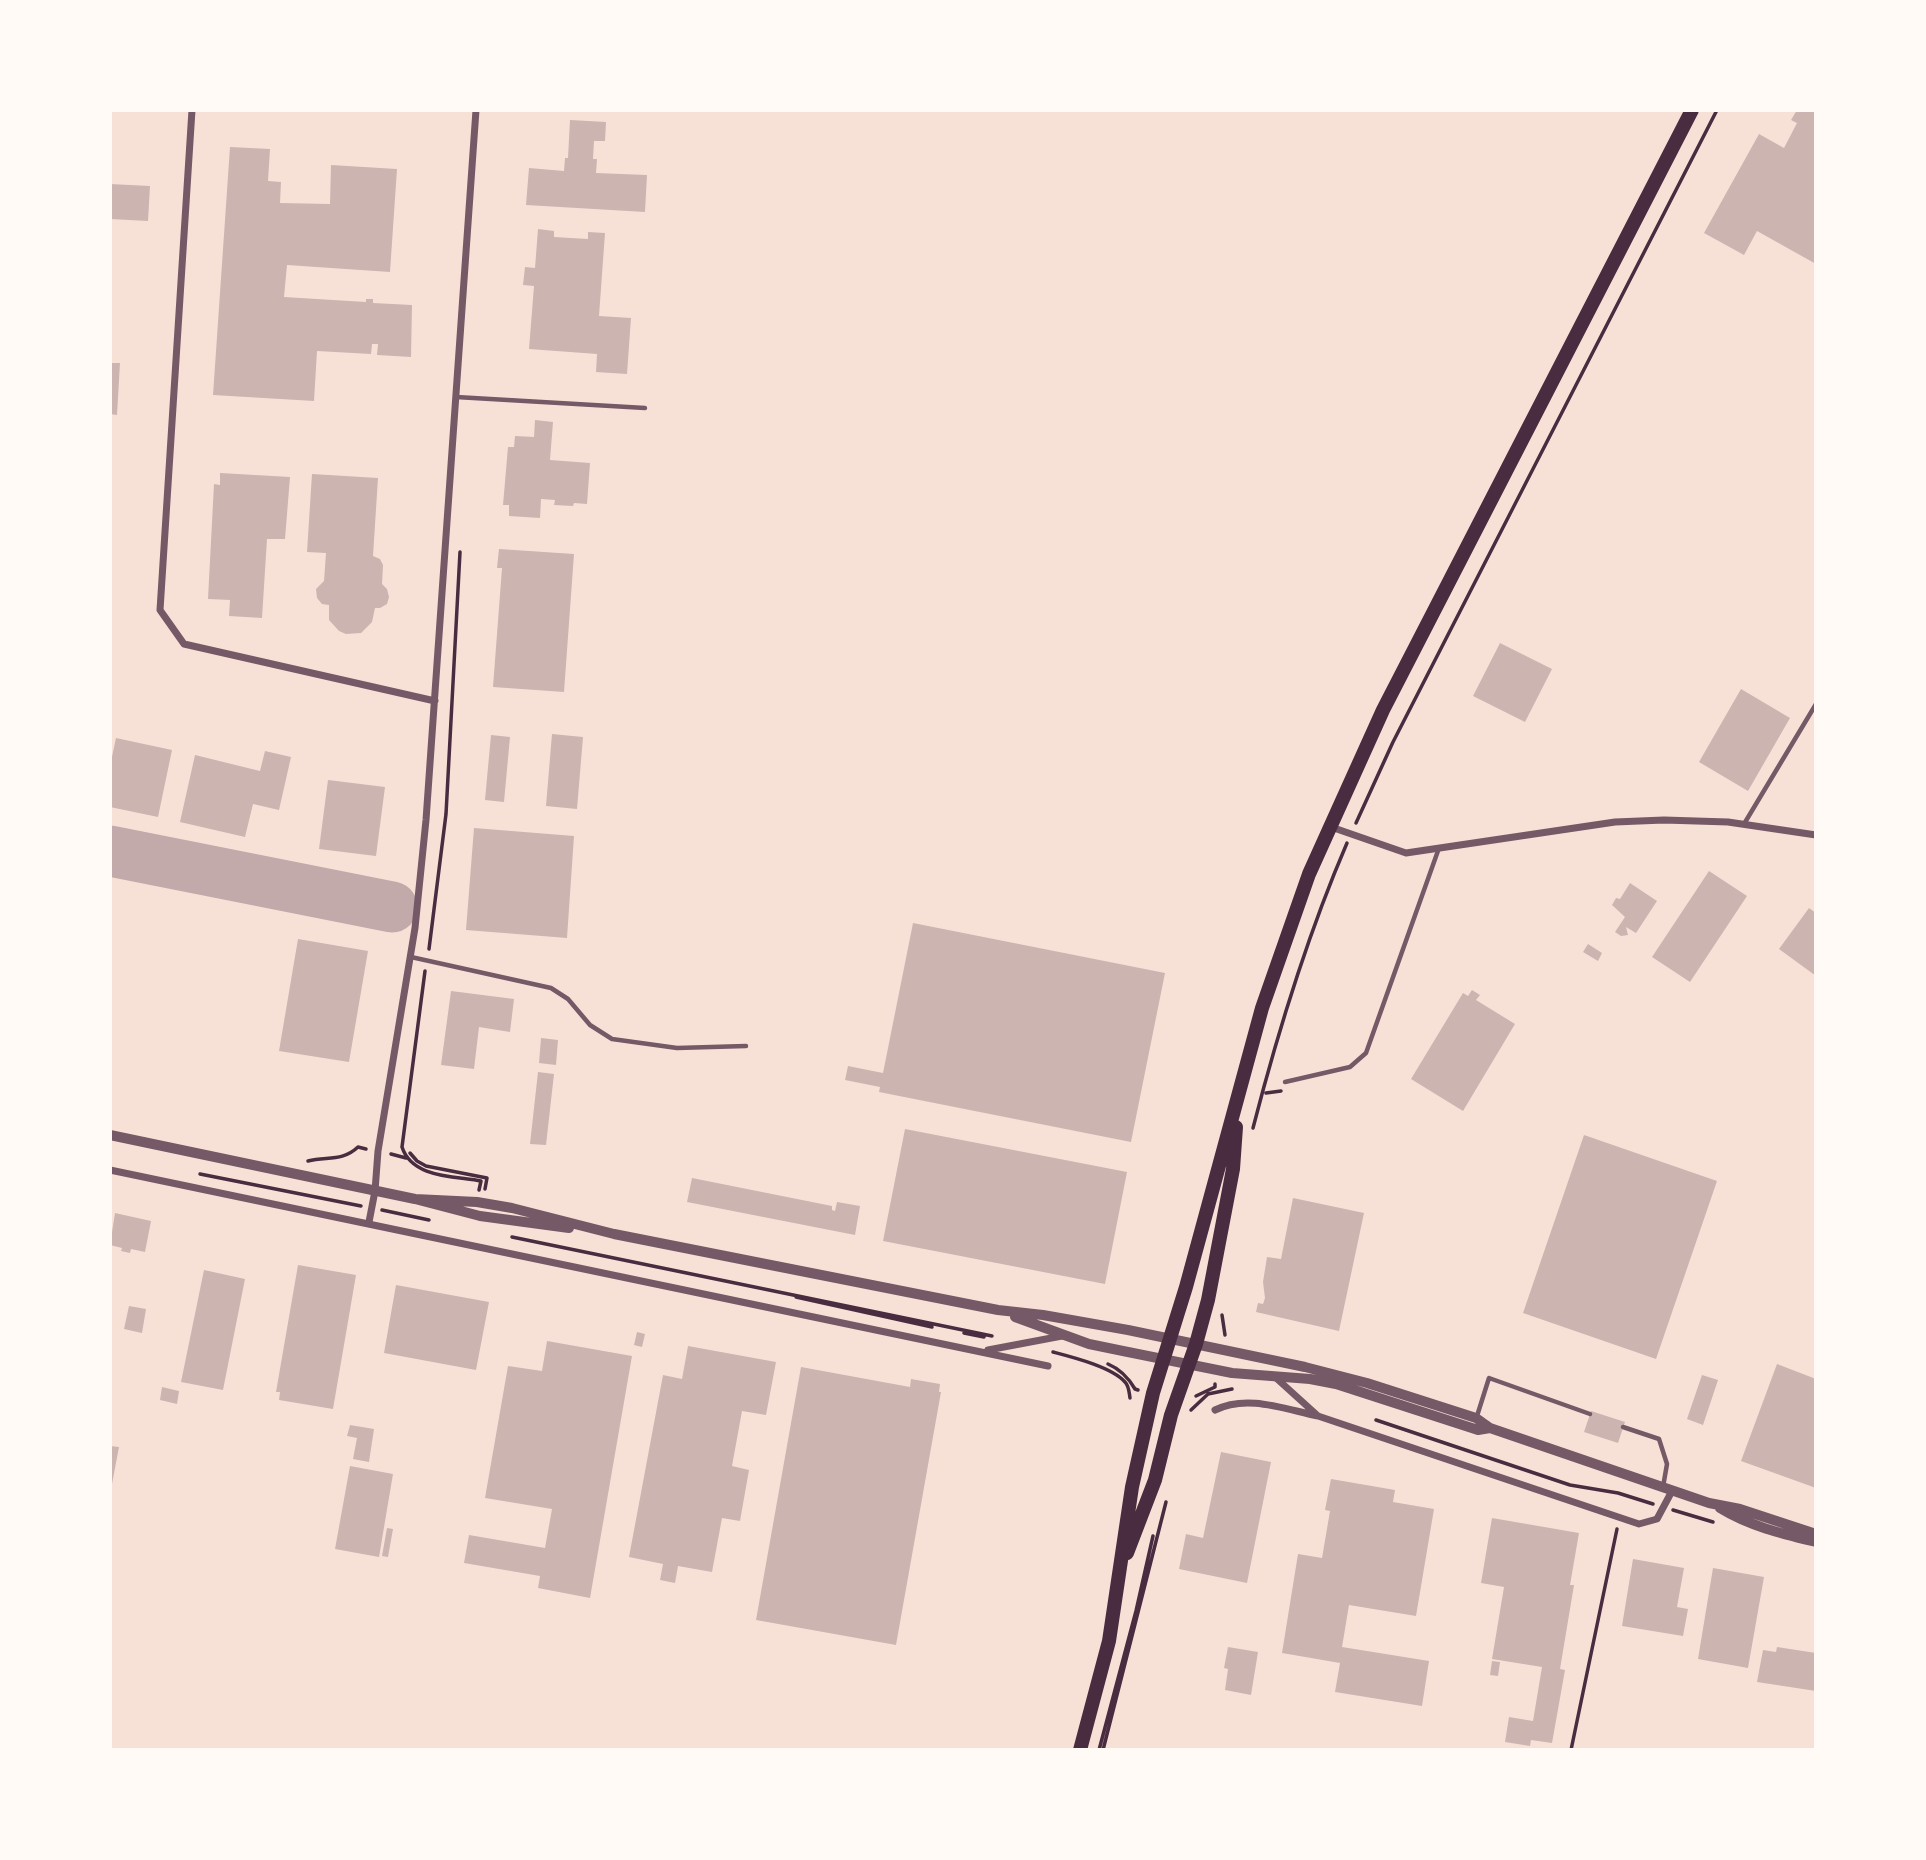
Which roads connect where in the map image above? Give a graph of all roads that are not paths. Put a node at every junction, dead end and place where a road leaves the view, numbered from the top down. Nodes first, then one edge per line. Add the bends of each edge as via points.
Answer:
1 (192, 110) edge
2 (476, 110) edge
3 (1692, 110) edge
4 (456, 397) junction
5 (645, 408) dead end
6 (435, 701) junction
7 (1816, 704) edge
8 (1743, 824) junction
9 (1331, 827) junction
10 (1816, 835) edge
11 (1439, 848) junction
12 (411, 957) junction
13 (746, 1046) dead end
14 (1241, 1080) junction
15 (1285, 1083) dead end
16 (110, 1135) edge
17 (110, 1170) edge
18 (375, 1191) junction
19 (369, 1222) junction
20 (998, 1310) junction
21 (1067, 1336) junction
22 (1170, 1338) junction
23 (1196, 1344) junction
24 (984, 1351) junction
25 (1164, 1359) junction
26 (1189, 1364) junction
27 (1048, 1366) dead end
28 (1273, 1376) junction
29 (1215, 1410) dead end
30 (1590, 1414) dead end
31 (1318, 1416) junction
32 (1477, 1424) junction
33 (1623, 1427) dead end
34 (1668, 1489) junction
35 (1715, 1505) junction
36 (1816, 1534) edge
37 (1816, 1542) edge
38 (1117, 1591) junction
39 (1080, 1750) edge

1 - 6 street via 160,610 184,644
2 - 4 street
3 - 9 main road via 1383,710
4 - 5 lane
4 - 6 street
6 - 12 street
7 - 8 lane
8 - 10 street
8 - 11 street via 1615,822
9 - 11 street via 1406,853
9 - 14 main road via 1309,874
11 - 15 lane via 1366,1053 1350,1068
12 - 13 lane via 551,988 612,1039 677,1048
12 - 18 street
14 - 22 main road
14 - 23 main road via 1228,1193
16 - 18 street
17 - 19 street
18 - 19 street
18 - 20 street via 532,1212 614,1234
19 - 24 street
20 - 21 street
20 - 22 street
21 - 24 street
21 - 25 street
22 - 23 street
22 - 25 main road
23 - 26 main road
23 - 32 street via 1331,1373
24 - 27 street
25 - 26 street
25 - 38 main road via 1132,1487
26 - 28 street
26 - 38 main road
28 - 31 street
28 - 32 street via 1336,1384
29 - 31 street via 1245,1401
30 - 32 lane via 1489,1378
31 - 34 street via 1639,1524 1657,1519
32 - 34 street
33 - 34 lane via 1660,1439
34 - 35 street
35 - 36 street
35 - 37 street via 1737,1519
38 - 39 main road via 1109,1641

